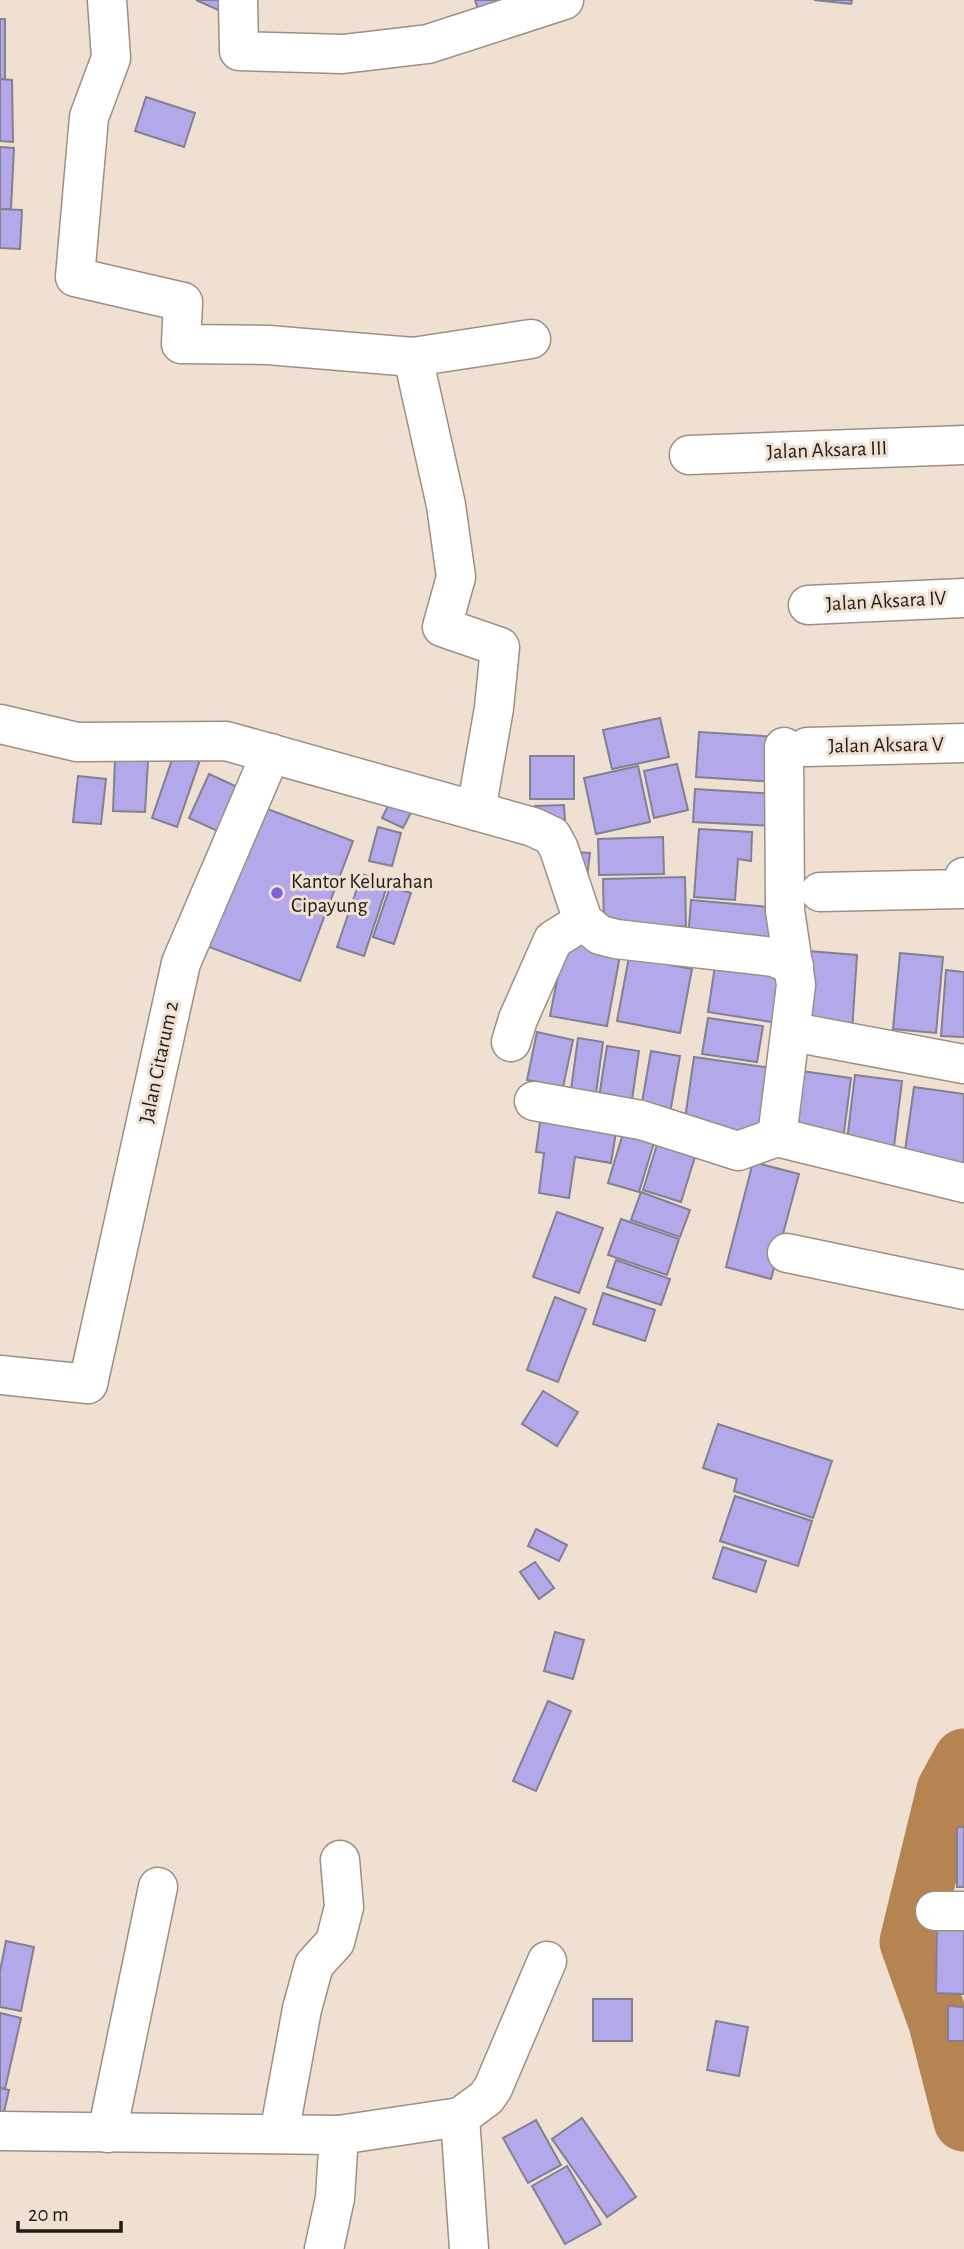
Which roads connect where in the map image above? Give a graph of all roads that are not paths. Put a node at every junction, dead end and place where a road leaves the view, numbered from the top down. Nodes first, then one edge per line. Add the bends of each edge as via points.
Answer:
1 (107, 0) edge
2 (238, 0) edge
3 (564, 0) edge
4 (531, 339) dead end
5 (413, 357) junction
6 (964, 445) edge
7 (689, 455) dead end
8 (964, 598) edge
9 (808, 605) dead end
10 (0, 724) edge
11 (964, 743) edge
12 (271, 753) junction
13 (476, 811) junction
14 (963, 883) edge
15 (820, 892) dead end
16 (583, 921) junction
17 (794, 966) junction
18 (809, 1035) dead end
19 (511, 1042) dead end
20 (964, 1064) edge
21 (534, 1101) dead end
22 (777, 1137) junction
23 (964, 1183) edge
24 (787, 1253) dead end
25 (964, 1290) edge
26 (0, 1375) edge
27 (340, 1860) dead end
28 (158, 1887) dead end
29 (547, 1962) dead end
30 (460, 2117) junction
31 (0, 2131) edge
32 (107, 2133) junction
33 (279, 2134) junction
34 (339, 2135) junction
35 (324, 2249) edge
36 (469, 2249) edge

1 - 5 street via 111,58 89,117 75,277 183,302 180,344 268,345
2 - 3 street via 239,51 342,54 428,44
4 - 5 street
5 - 13 street via 446,505 456,577 442,627 500,647
6 - 7 street, Jalan Aksara III
8 - 9 street, Jalan Aksara IV
10 - 12 street via 77,742 226,741
11 - 17 street, Jalan Aksara V via 796,747 785,910
12 - 13 street
12 - 26 street, Jalan Citarum 2 via 180,962 88,1384
13 - 16 street via 552,836
14 - 15 street
16 - 17 street via 600,935 616,939 774,957
16 - 19 street via 553,940
17 - 22 street via 796,985
18 - 20 street
21 - 22 street via 640,1120 738,1151
22 - 23 street
24 - 25 street
27 - 33 street via 344,1907 335,1942 314,1965
28 - 32 street
29 - 30 street via 493,2088
30 - 34 street
30 - 36 street
31 - 32 street
32 - 33 street
33 - 34 street
34 - 35 street via 335,2198

